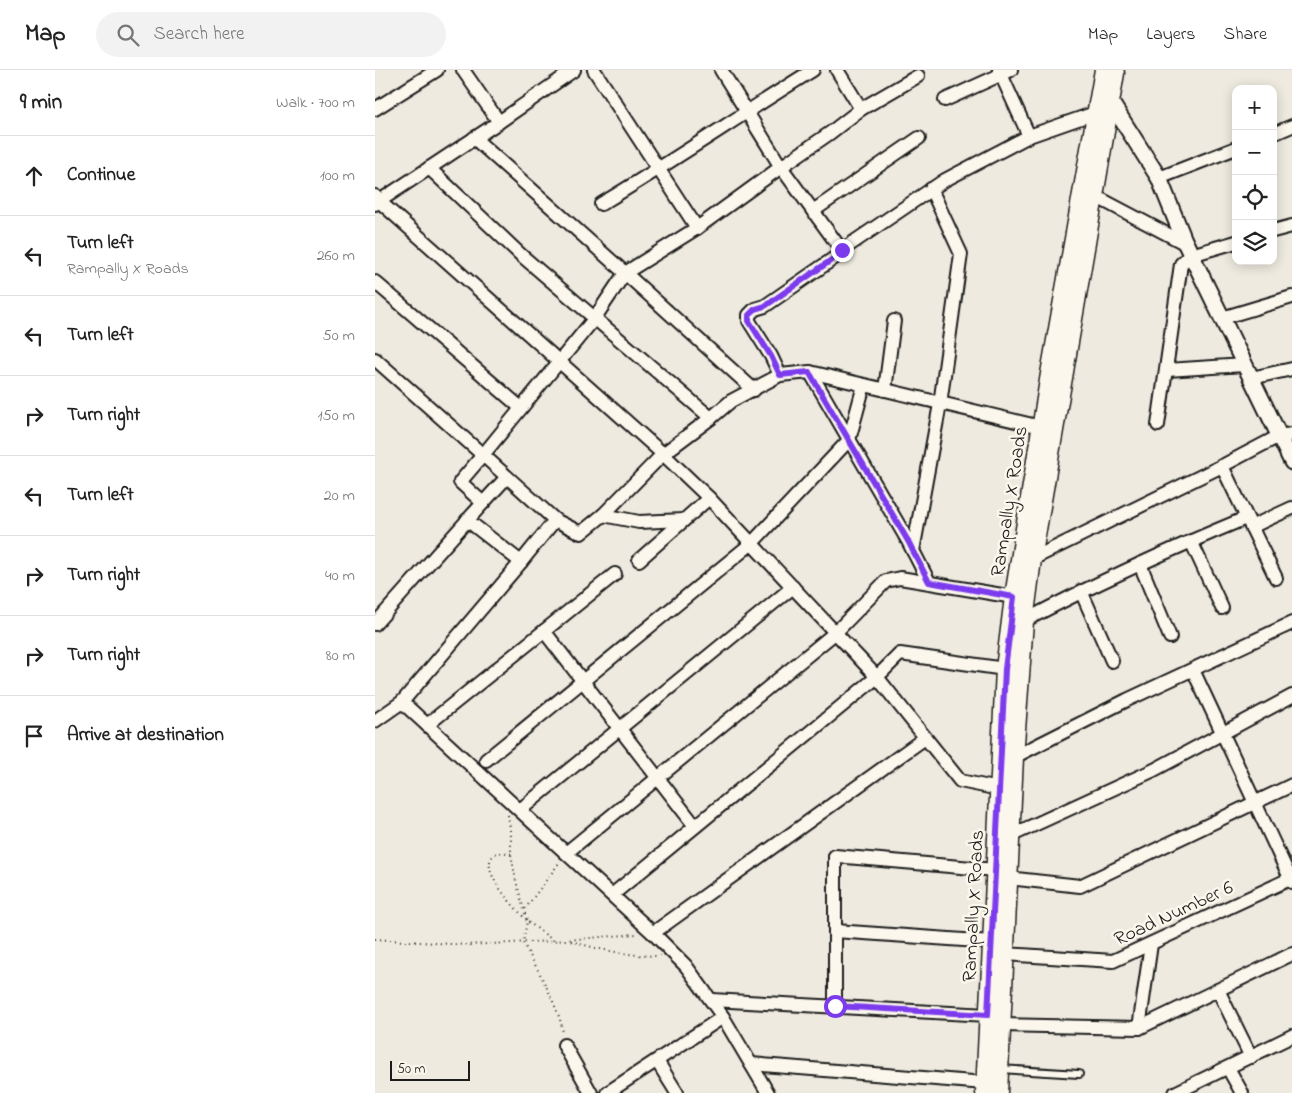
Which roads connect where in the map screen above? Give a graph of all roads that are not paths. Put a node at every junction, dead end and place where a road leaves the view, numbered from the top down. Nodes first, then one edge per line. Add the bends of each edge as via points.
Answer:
1 (437, 70) edge
2 (463, 70) edge
3 (574, 70) edge
4 (593, 70) edge
5 (721, 70) edge
6 (813, 70) edge
7 (837, 70) edge
8 (1104, 70) edge
9 (1116, 70) edge
10 (1003, 72) edge
11 (918, 76) dead end
12 (945, 100) dead end
13 (1101, 104) junction
14 (375, 109) edge
15 (861, 109) junction
16 (747, 111) junction
17 (499, 122) junction
18 (1292, 126) edge
19 (1277, 132) edge
20 (1029, 136) junction
21 (474, 138) junction
22 (919, 138) dead end
23 (1232, 150) edge
24 (781, 167) junction
25 (429, 168) junction
26 (659, 170) junction
27 (1159, 178) junction
28 (931, 189) junction
29 (1095, 196) junction
30 (376, 200) edge
31 (601, 204) dead end
32 (813, 211) junction
33 (1292, 226) edge
34 (697, 228) junction
35 (1277, 230) edge
36 (1232, 243) edge
37 (842, 250) junction
38 (1189, 250) junction
39 (625, 273) junction
40 (375, 282) edge
41 (1292, 297) edge
42 (1222, 318) junction
43 (594, 319) junction
44 (894, 321) dead end
45 (375, 359) edge
46 (559, 361) junction
47 (1292, 369) edge
48 (1167, 370) junction
49 (809, 372) junction
50 (1247, 372) junction
51 (780, 375) junction
52 (864, 385) junction
53 (754, 390) junction
54 (885, 390) junction
55 (940, 404) junction
56 (521, 408) junction
57 (711, 418) junction
58 (1158, 425) dead end
59 (1041, 427) junction
60 (1285, 435) edge
61 (849, 440) junction
62 (663, 454) junction
63 (483, 456) junction
64 (1292, 462) edge
65 (1222, 466) junction
66 (507, 477) junction
67 (709, 498) junction
68 (483, 503) junction
69 (1292, 508) edge
70 (603, 514) junction
71 (467, 520) junction
72 (555, 520) junction
73 (684, 520) junction
74 (1249, 522) junction
75 (1191, 541) junction
76 (752, 543) junction
77 (913, 551) junction
78 (1032, 559) junction
79 (639, 560) dead end
80 (521, 562) junction
81 (1140, 564) junction
82 (615, 574) dead end
83 (1276, 578) dead end
84 (929, 582) junction
85 (793, 587) junction
86 (1081, 591) junction
87 (1014, 597) junction
88 (1222, 608) dead end
89 (1024, 622) junction
90 (1292, 623) edge
91 (375, 624) edge
92 (544, 631) junction
93 (836, 632) junction
94 (1170, 637) dead end
95 (1112, 661) dead end
96 (1005, 669) junction
97 (1193, 670) junction
98 (877, 677) junction
99 (583, 681) junction
100 (1292, 696) edge
101 (401, 702) junction
102 (375, 721) edge
103 (427, 725) junction
104 (619, 729) junction
105 (1223, 734) junction
106 (925, 738) junction
107 (1014, 757) junction
108 (486, 760) dead end
109 (658, 778) junction
110 (1292, 785) edge
111 (999, 790) junction
112 (1256, 803) junction
113 (520, 810) junction
114 (695, 826) junction
115 (1010, 836) junction
116 (567, 853) junction
117 (1002, 874) junction
118 (1291, 879) edge
119 (612, 895) junction
120 (835, 931) junction
121 (653, 933) junction
122 (992, 942) junction
123 (1151, 944) junction
124 (1004, 954) junction
125 (1292, 954) edge
126 (1218, 990) junction
127 (712, 1000) junction
128 (835, 1006) junction
129 (723, 1017) junction
130 (995, 1020) junction
131 (1139, 1028) junction
132 (1292, 1036) edge
133 (564, 1045) road end
134 (1251, 1056) junction
135 (657, 1061) junction
136 (751, 1064) junction
137 (1228, 1068) junction
138 (1000, 1069) junction
139 (1079, 1074) dead end
140 (989, 1090) edge
141 (591, 1093) edge
142 (607, 1093) edge
143 (677, 1093) edge
144 (768, 1093) edge
145 (1175, 1093) edge
146 (1242, 1093) edge

1 - 14 street
2 - 17 street
3 - 17 street
4 - 26 street
5 - 16 street
6 - 16 street
7 - 15 street
8 - 13 main road, Rampally X Roads
9 - 13 main road
10 - 12 street
10 - 20 street
11 - 15 street
13 - 20 street
13 - 27 street
13 - 29 main road
13 - 59 main road, Rampally X Roads
15 - 24 street
16 - 24 street
16 - 26 street
17 - 21 street
18 - 19 street
20 - 28 street
21 - 25 street
21 - 39 street
22 - 32 street
23 - 27 street
24 - 32 street
24 - 34 street
25 - 30 street
25 - 43 street
26 - 31 street
26 - 34 street
27 - 38 street
28 - 37 street
28 - 55 street via 961,254
29 - 38 street
29 - 78 main road
30 - 46 street
32 - 37 street
33 - 35 street
34 - 39 street
36 - 38 street
37 - 51 street via 825,266 749,315 749,321
38 - 42 street
38 - 48 street via 1180,268
39 - 43 street
39 - 53 street
40 - 56 street
41 - 42 street
42 - 50 street
43 - 46 street
43 - 57 street
44 - 54 street
45 - 63 street
46 - 56 street
46 - 62 street
47 - 50 street
48 - 50 street
48 - 58 street
49 - 51 street
49 - 52 street
49 - 61 street
50 - 60 street
51 - 53 street
52 - 54 street
52 - 61 street
53 - 57 street via 731,401
54 - 55 street
55 - 59 street
55 - 77 street
56 - 63 street
57 - 62 street
59 - 87 main road, Rampally X Roads
60 - 64 street
60 - 65 street
61 - 76 street
61 - 77 street
62 - 67 street
62 - 70 street
63 - 66 street
63 - 68 street via 460,482
65 - 74 street
65 - 78 street
66 - 68 street
66 - 72 street
67 - 73 street
67 - 76 street
68 - 71 street
69 - 74 street
70 - 72 street via 581,533
70 - 73 street via 639,522
71 - 80 street
71 - 91 street
72 - 80 street
73 - 79 street
74 - 75 street
74 - 83 street
75 - 81 street
75 - 88 street
76 - 85 street
76 - 99 street
77 - 84 street
78 - 89 main road
80 - 101 street
81 - 86 street
81 - 94 street
82 - 92 street
84 - 87 street
84 - 93 street via 900,578 886,581
85 - 93 street
85 - 104 street
86 - 89 street
86 - 95 street
87 - 96 main road, Rampally X Roads
89 - 107 main road
90 - 97 street
92 - 99 street
92 - 103 street
93 - 98 street
93 - 109 street
96 - 98 street via 900,654
96 - 111 main road, Rampally X Roads
97 - 105 street
97 - 107 street
98 - 106 street
98 - 114 street
99 - 104 street
99 - 108 street
100 - 105 street
101 - 102 street
101 - 103 street
103 - 113 street
104 - 109 street
104 - 113 street
105 - 112 street
105 - 115 street via 1154,770
106 - 111 street via 960,781
106 - 121 street
107 - 115 main road
109 - 114 street
109 - 116 street
110 - 112 street
111 - 117 main road, Rampally X Roads
112 - 117 street via 1080,886
112 - 118 street
113 - 116 street
114 - 119 street
115 - 117 main road
116 - 119 street
117 - 120 street via 835,856
117 - 122 main road, Rampally X Roads
117 - 124 main road
118 - 123 street, Road Number 6
119 - 121 street
120 - 122 street
120 - 128 street
121 - 127 street
122 - 130 main road, Rampally X Roads
123 - 124 street, Road Number 6 via 1113,960
123 - 131 street
124 - 130 main road
125 - 126 street
126 - 131 street
126 - 134 street
127 - 128 street
127 - 129 street
128 - 130 street
129 - 135 street
129 - 136 street
130 - 131 street
130 - 138 main road
130 - 140 main road, Rampally X Roads
132 - 134 street
133 - 141 street
134 - 137 street
135 - 142 street
135 - 143 street
136 - 140 street
136 - 144 street
137 - 145 street
137 - 146 street
138 - 139 lane
138 - 140 main road

